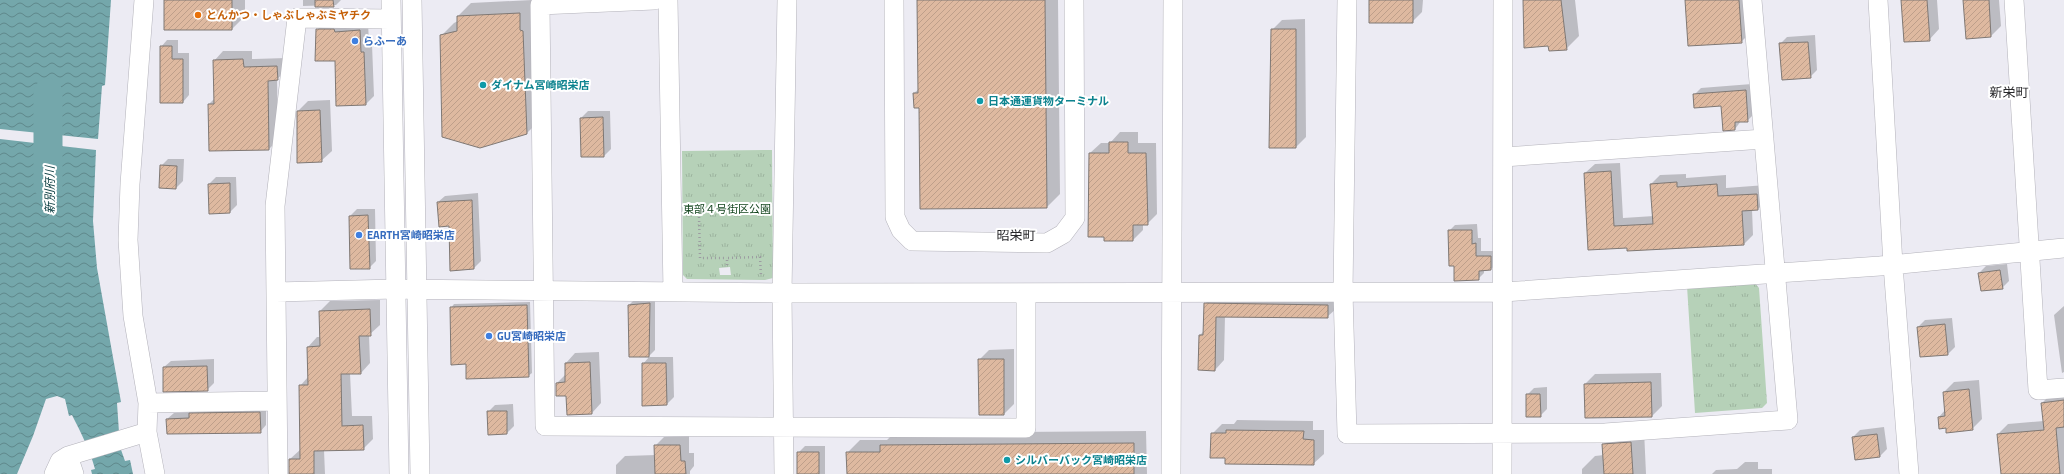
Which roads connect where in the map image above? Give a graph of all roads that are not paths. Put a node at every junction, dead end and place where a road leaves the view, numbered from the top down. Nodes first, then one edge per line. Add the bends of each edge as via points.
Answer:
1 (144, 0) edge
2 (390, 0) edge
3 (412, 0) edge
4 (654, 0) edge
5 (668, 0) edge
6 (787, 0) edge
7 (894, 0) edge
8 (1074, 0) edge
9 (1174, 0) edge
10 (1347, 0) edge
11 (1503, 0) edge
12 (1752, 0) edge
13 (1878, 0) edge
14 (2014, 0) edge
15 (390, 19) junction
16 (1764, 139) junction
17 (1503, 157) junction
18 (2064, 248) edge
19 (2030, 252) junction
20 (1893, 265) junction
21 (1776, 273) junction
22 (395, 289) junction
23 (416, 290) junction
24 (544, 290) junction
25 (276, 292) junction
26 (673, 292) junction
27 (782, 292) junction
28 (1173, 292) junction
29 (1343, 292) junction
30 (1503, 292) junction
31 (1026, 293) junction
32 (2064, 388) edge
33 (277, 401) junction
34 (148, 403) junction
35 (784, 428) junction
36 (147, 432) junction
37 (1502, 434) junction
38 (71, 465) edge
39 (54, 474) edge
40 (155, 474) edge
41 (278, 474) edge
42 (399, 474) edge
43 (420, 474) edge
44 (784, 474) edge
45 (1171, 474) edge
46 (1502, 474) edge
47 (1909, 474) edge

1 - 34 street via 128,240 133,316
2 - 15 street
3 - 23 street
4 - 24 street via 540,5
5 - 26 street
6 - 27 street
7 - 8 street via 895,217 901,230 912,241 1047,243 1063,234 1074,218
9 - 28 street
10 - 29 street
11 - 17 street
12 - 16 street
13 - 20 street
14 - 19 street
15 - 22 street
15 - 25 street via 297,18 275,206
16 - 17 street
16 - 21 street
17 - 30 street
18 - 19 street
19 - 20 street
19 - 32 street via 2038,390
20 - 21 street
20 - 47 street
21 - 30 street
21 - 37 street via 1788,420 1605,432
22 - 23 street
22 - 25 street
22 - 42 street
23 - 24 street
23 - 43 street
24 - 26 street
24 - 35 street via 545,426
25 - 33 street
26 - 27 street
27 - 31 street
27 - 35 street
28 - 29 street
28 - 31 street
28 - 45 street
29 - 30 street
29 - 37 street via 1347,434
30 - 37 street
31 - 35 street via 1026,428
33 - 34 street
33 - 41 street
34 - 36 street
35 - 44 street
36 - 38 street via 86,450
36 - 40 street
37 - 46 street
38 - 39 street via 60,461

